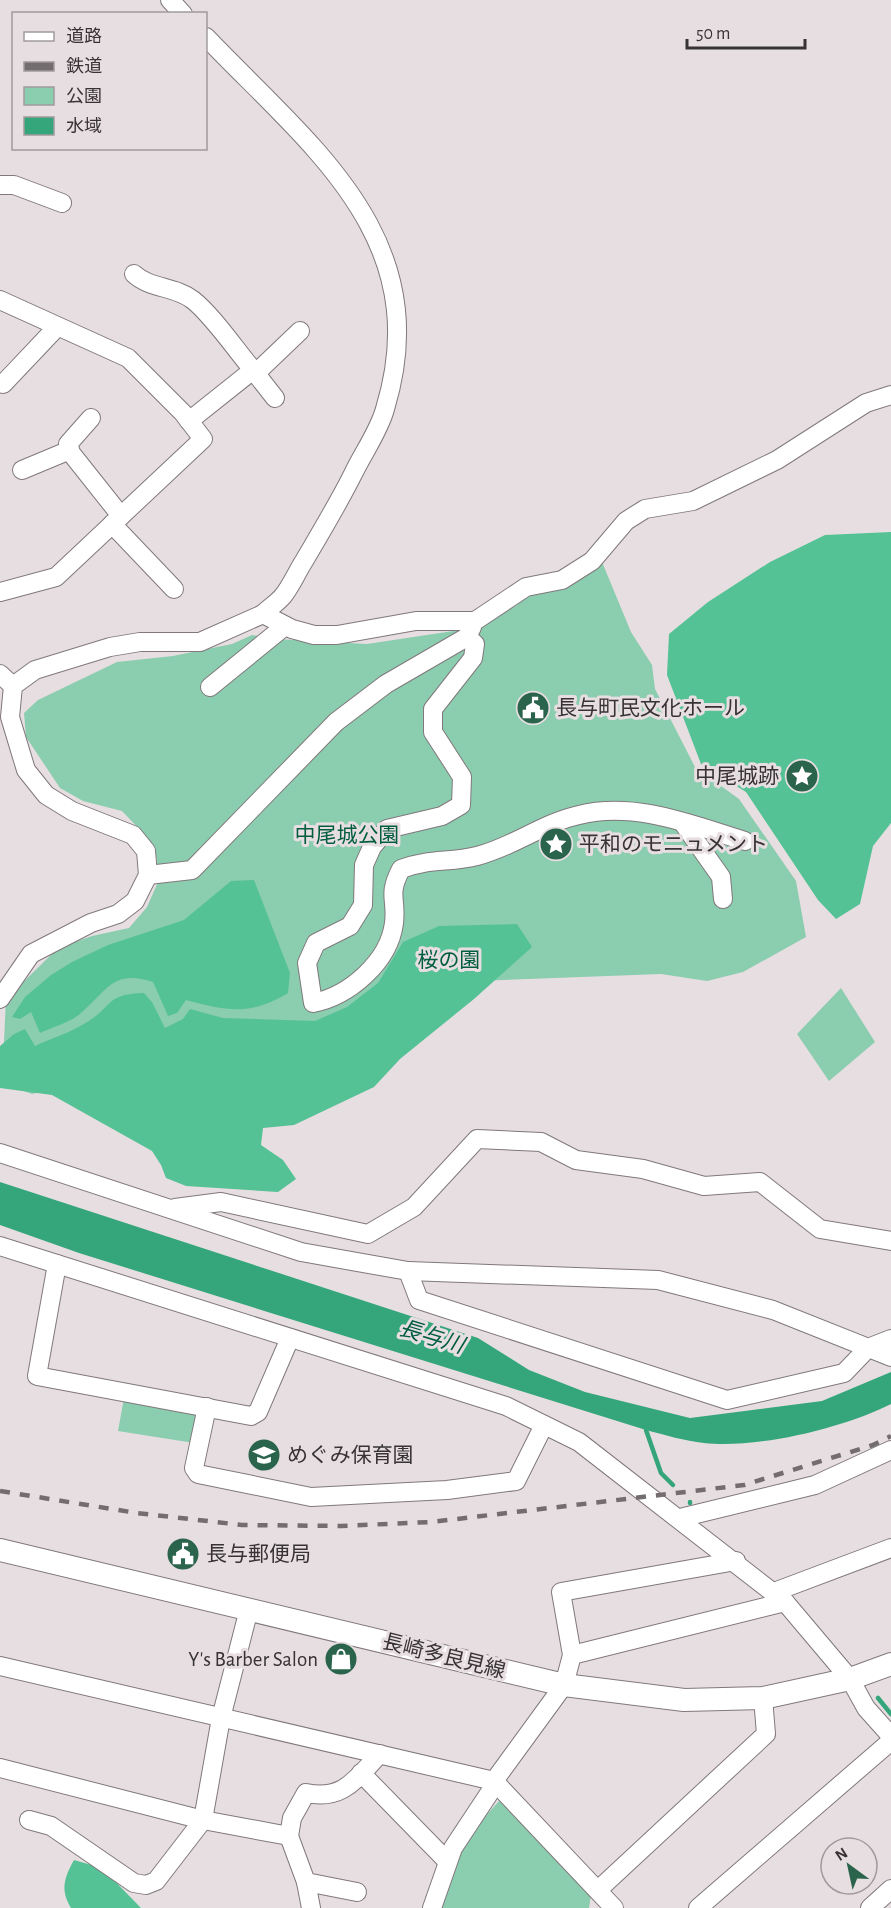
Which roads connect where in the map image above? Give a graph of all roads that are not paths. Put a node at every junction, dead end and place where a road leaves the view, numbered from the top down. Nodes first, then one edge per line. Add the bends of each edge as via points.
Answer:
1 (170, 0) edge
2 (181, 12) edge
3 (207, 38) edge
4 (0, 185) edge
5 (62, 203) dead end
6 (134, 274) dead end
7 (0, 300) edge
8 (57, 327) junction
9 (300, 331) dead end
10 (254, 371) junction
11 (3, 384) dead end
12 (891, 395) edge
13 (276, 398) dead end
14 (91, 418) dead end
15 (189, 421) junction
16 (70, 450) junction
17 (22, 470) dead end
18 (117, 520) junction
19 (174, 589) dead end
20 (0, 592) edge
21 (262, 614) junction
22 (285, 626) junction
23 (471, 629) junction
24 (7, 680) edge
25 (210, 687) dead end
26 (683, 823) junction
27 (745, 841) dead end
28 (148, 874) junction
29 (723, 899) dead end
30 (0, 999) edge
31 (0, 1153) edge
32 (169, 1208) junction
33 (891, 1241) edge
34 (0, 1246) edge
35 (57, 1264) junction
36 (408, 1271) junction
37 (290, 1338) junction
38 (868, 1348) junction
39 (889, 1350) edge
40 (207, 1407) junction
41 (544, 1425) junction
42 (891, 1450) edge
43 (680, 1518) junction
44 (891, 1548) edge
45 (0, 1550) edge
46 (736, 1561) junction
47 (780, 1597) junction
48 (249, 1609) junction
49 (572, 1655) junction
50 (891, 1664) edge
51 (0, 1666) edge
52 (850, 1679) junction
53 (564, 1685) junction
54 (763, 1698) junction
55 (221, 1718) junction
56 (891, 1738) edge
57 (380, 1754) junction
58 (0, 1768) edge
59 (361, 1773) junction
60 (495, 1782) junction
61 (29, 1820) dead end
62 (203, 1820) junction
63 (289, 1836) junction
64 (447, 1861) junction
65 (306, 1882) junction
66 (598, 1890) junction
67 (891, 1890) edge
68 (357, 1892) dead end
69 (311, 1908) edge
70 (432, 1908) edge
71 (614, 1908) edge
72 (698, 1908) edge
73 (870, 1908) edge

1 - 2 street
3 - 21 street via 348,187 383,250 394,291 398,338 385,411 338,503 284,595
4 - 5 street via 14,185
6 - 10 street via 142,281 193,300
7 - 8 street
8 - 11 street
8 - 15 street via 128,358
9 - 10 street
10 - 13 street
10 - 15 street
12 - 23 street via 866,403 777,460 693,501 645,509 626,521 592,561 562,580 526,587
14 - 16 street via 68,444
15 - 18 street via 203,439
16 - 17 street
16 - 18 street
18 - 19 street
18 - 20 street via 56,578
21 - 22 street
21 - 24 street via 200,642 140,642 110,647
22 - 23 street via 314,635 337,635 416,621
22 - 25 street
23 - 26 street via 473,658 434,710 433,732 462,777 461,805 442,816 387,829 372,847 364,865 363,904 350,926 316,943 307,963 313,1003 332,999 354,987 372,966 394,924 392,886 400,869 422,861 475,857 508,847 580,814 628,810
23 - 28 street via 336,722 192,870
24 - 28 street via 10,717 26,770 46,795 72,811 133,835 146,851
26 - 27 street
26 - 29 street via 721,877
28 - 30 street via 135,901 118,914 91,922 31,954
31 - 32 street
32 - 33 street via 222,1202 368,1234 414,1207 477,1139 541,1142 576,1160 643,1169 704,1186 760,1182 820,1229
32 - 36 street via 301,1252
34 - 35 street
35 - 37 street
35 - 40 street via 37,1376
36 - 38 street via 658,1280 773,1310
36 - 38 street via 419,1300 727,1401 844,1372
37 - 40 street via 258,1412 251,1416
37 - 41 street via 506,1406
38 - 39 street
40 - 41 street via 194,1468 198,1473 311,1497 447,1490 516,1481
41 - 43 street via 579,1442
42 - 43 street via 815,1485
43 - 46 street
44 - 47 street
45 - 48 main road, 長崎多良見線
46 - 47 street
46 - 49 street via 561,1592
47 - 49 street
47 - 52 street
48 - 53 main road, 長崎多良見線
48 - 55 street
49 - 53 street
50 - 52 main road, 長崎多良見線
51 - 55 street
52 - 54 main road, 長崎多良見線
52 - 56 street via 866,1708
53 - 54 main road, 長崎多良見線 via 684,1700
53 - 60 street
54 - 66 street via 766,1734
55 - 57 street
55 - 62 street
56 - 72 street
57 - 59 street
57 - 60 street
58 - 62 street
59 - 63 street via 332,1796 306,1794 292,1818
59 - 64 street
60 - 64 street
60 - 66 street
61 - 62 street via 51,1826 134,1883 146,1885 156,1881
62 - 63 street
63 - 65 street
64 - 70 street
65 - 68 street
65 - 69 street
66 - 71 street
67 - 73 street

